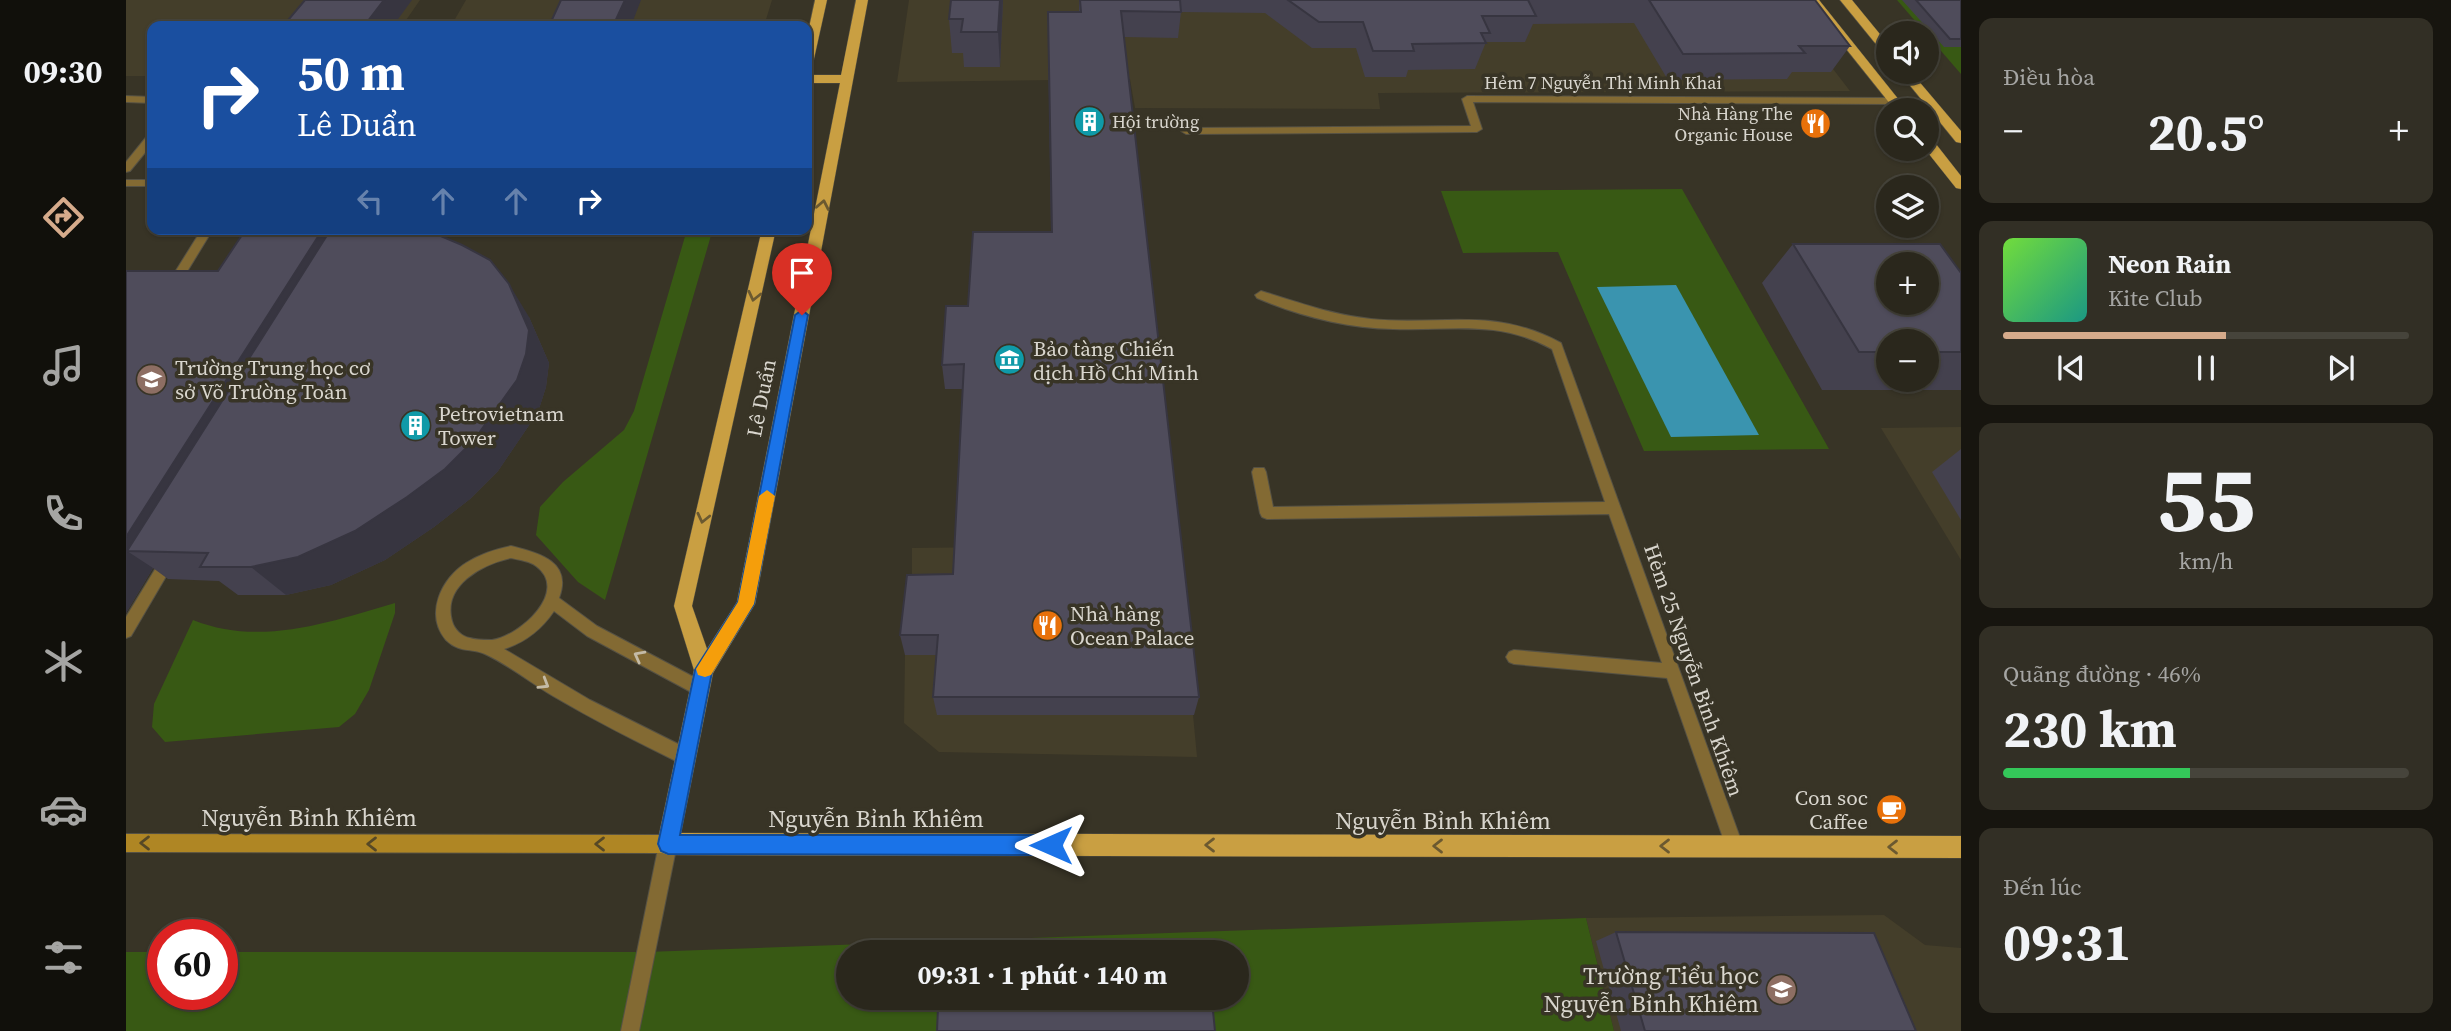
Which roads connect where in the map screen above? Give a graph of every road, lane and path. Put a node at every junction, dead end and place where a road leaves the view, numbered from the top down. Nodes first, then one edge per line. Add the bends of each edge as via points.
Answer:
1 (821, 0) edge
2 (862, 0) edge
3 (1813, 0) edge
4 (1846, 0) edge
5 (1876, 36) edge
6 (812, 40) edge
7 (812, 79) edge
8 (847, 79) junction
9 (1915, 84) edge
10 (1891, 98) edge
11 (1927, 98) edge
12 (126, 99) edge
13 (147, 100) edge
14 (1876, 106) edge
15 (1939, 113) edge
16 (1186, 131) dead end
17 (1961, 139) edge
18 (147, 143) edge
19 (1939, 157) edge
20 (126, 169) edge
21 (126, 183) edge
22 (147, 183) edge
23 (1961, 185) edge
24 (204, 235) edge
25 (768, 235) edge
26 (187, 285) edge
27 (1261, 295) dead end
28 (1259, 472) dead end
29 (1615, 508) junction
30 (176, 548) edge
31 (553, 602) junction
32 (126, 631) edge
33 (487, 647) junction
34 (1514, 657) dead end
35 (1672, 671) junction
36 (702, 679) junction
37 (686, 757) junction
38 (126, 843) edge
39 (668, 844) junction
40 (1734, 846) junction
41 (1961, 847) edge
42 (630, 1031) edge

1 - 6 main road
2 - 8 main road, Lê Duẩn
3 - 10 main road
4 - 5 main road
7 - 8 main road
36 -> 8 main road, Lê Duẩn via 746,604
9 - 11 main road
12 - 13 lane
14 - 16 lane, Hẻm 7 Nguyễn Thị Minh Khai via 1467,99 1477,129
15 - 17 main road
18 - 20 lane
19 - 23 main road
21 - 22 lane
24 - 26 lane via 167,285
25 -> 36 main road, Lê Duẩn via 683,606
27 - 29 lane, Hẻm 25 Nguyễn Bỉnh Khiêm via 1293,307 1370,323 1479,324 1538,333 1557,346
28 - 29 lane via 1266,513
29 - 35 lane, Hẻm 25 Nguyễn Bỉnh Khiêm
30 - 32 lane
31 - 33 lane via 527,631
31 - 33 lane via 553,570 529,553 492,556 473,565 447,594 442,611 454,638
36 -> 31 lane via 592,631
33 -> 37 lane via 581,705
34 - 35 lane
35 - 40 lane, Hẻm 25 Nguyễn Bỉnh Khiêm
36 - 37 main road, Lê Duẩn
37 - 39 main road, Lê Duẩn
39 -> 38 main road, Nguyễn Bỉnh Khiêm
40 -> 39 main road, Nguyễn Bỉnh Khiêm
39 - 42 lane
41 -> 40 main road, Nguyễn Bỉnh Khiêm

